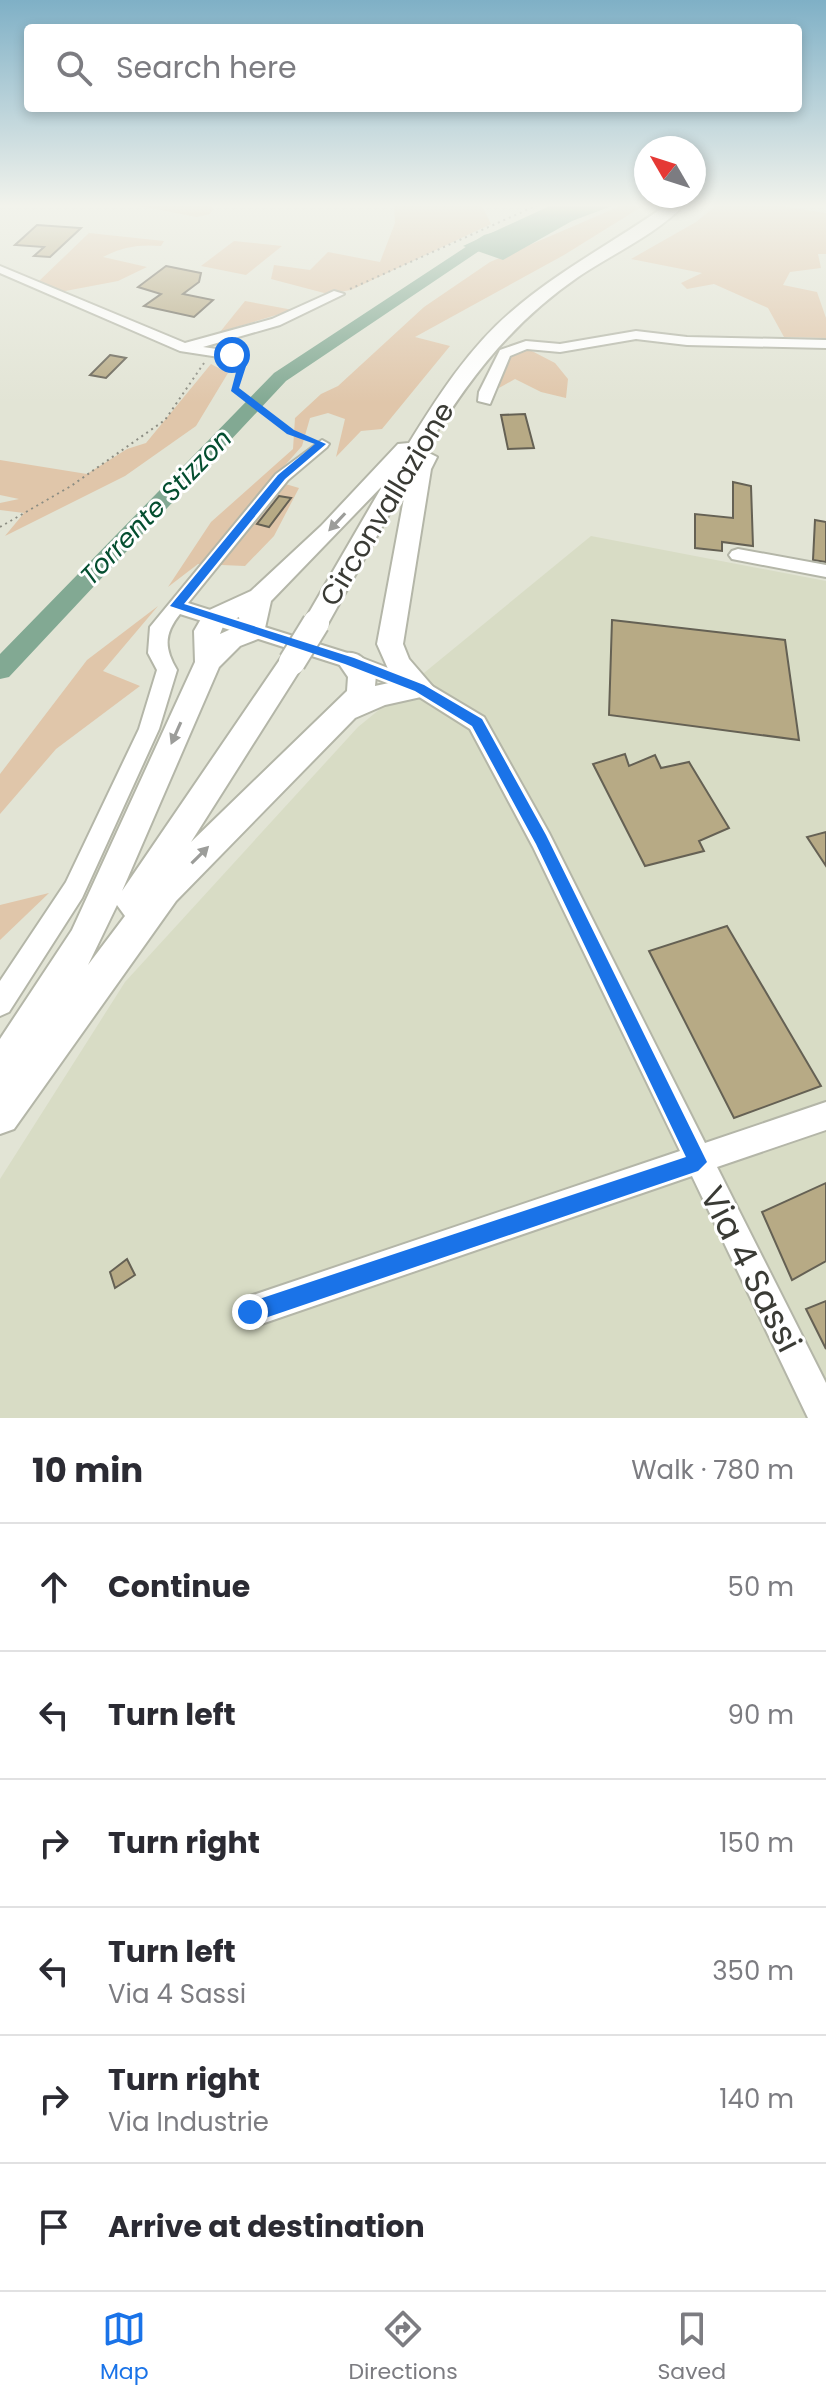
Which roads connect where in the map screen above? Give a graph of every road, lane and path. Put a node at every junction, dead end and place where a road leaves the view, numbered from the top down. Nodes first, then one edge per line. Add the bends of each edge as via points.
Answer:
1 (3, 270) edge
2 (391, 270) edge
3 (578, 270) edge
4 (338, 294) joint
5 (826, 344) edge
6 (185, 348) junction
7 (210, 353) junction
8 (232, 355) joint
9 (485, 401) dead end
10 (430, 428) junction
11 (322, 444) joint
12 (0, 527) edge
13 (738, 555) dead end
14 (826, 571) edge
15 (260, 597) junction
16 (176, 606) junction
17 (214, 618) junction
18 (254, 630) junction
19 (390, 644) junction
20 (350, 661) junction
21 (208, 662) junction
22 (420, 688) junction
23 (348, 709) junction
24 (0, 1003) edge
25 (0, 1072) edge
26 (0, 1104) edge
27 (0, 1115) edge
28 (826, 1116) edge
29 (698, 1162) junction
30 (250, 1312) dead end
31 (826, 1418) edge

1 - 6 street
2 - 4 path
3 - 10 highway, Circonvallazione via 513,320 477,359
4 - 6 street via 276,322
5 - 9 street via 636,335 560,348 526,345 505,353
6 - 7 street
7 - 8 street
7 - 12 path via 165,420 71,486
8 - 11 path via 244,360 234,389 291,432
10 -> 15 highway via 419,433
10 - 19 highway via 436,439 420,469
10 - 26 highway, Circonvallazione, bridge via 292,662
11 - 16 street via 282,477
13 - 14 street
15 - 17 highway
15 - 18 highway via 252,617
16 - 17 street, Via 4 Sassi
16 - 24 street via 159,627 157,653 167,670 149,729 74,890
17 - 18 street, Via 4 Sassi
17 - 21 highway via 207,631
18 - 20 street, Via 4 Sassi
18 - 21 highway via 231,639
19 - 20 highway
19 - 22 highway via 398,664
20 - 22 street, Via 4 Sassi
20 - 23 highway via 363,685
21 -> 25 highway via 84,941
22 - 23 highway via 381,695
22 - 29 street, Via 4 Sassi via 477,723 541,840
27 -> 23 highway via 164,890
28 - 29 street
29 - 30 street
29 - 31 street, Via 4 Sassi

